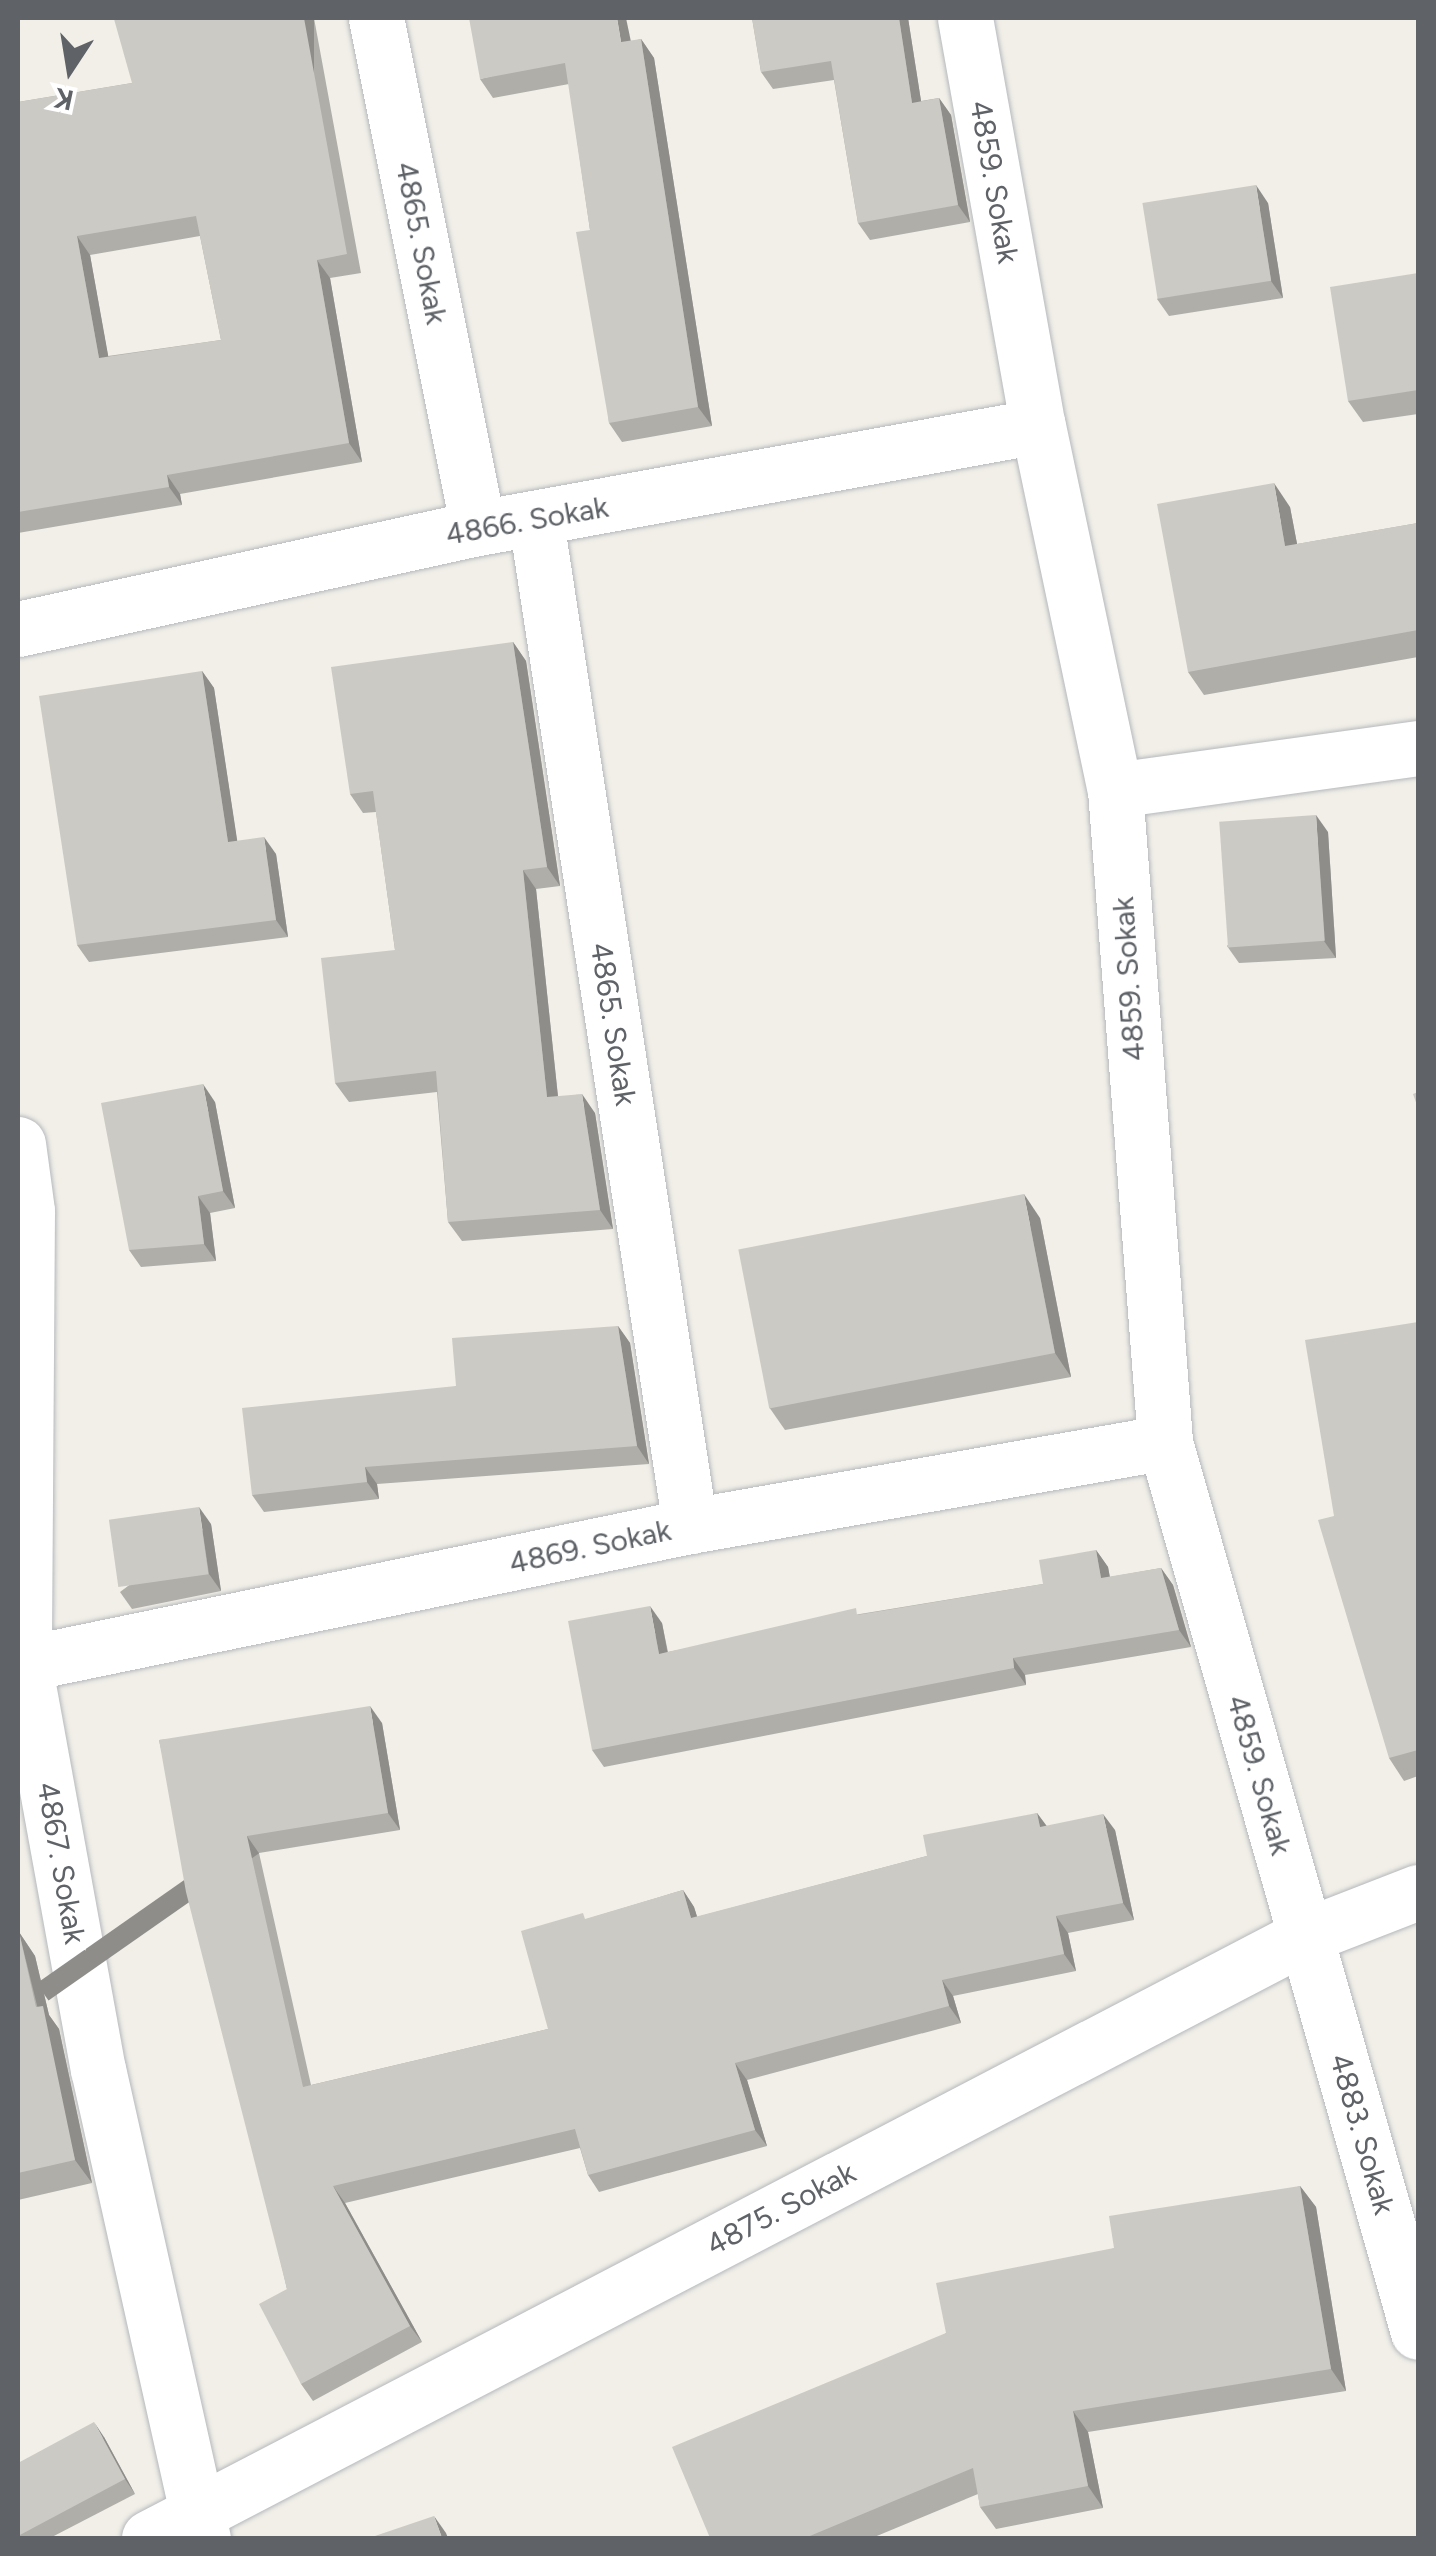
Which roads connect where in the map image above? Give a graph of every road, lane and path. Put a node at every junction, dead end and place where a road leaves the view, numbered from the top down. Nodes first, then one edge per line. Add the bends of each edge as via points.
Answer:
1 (376, 18) edge
2 (965, 18) edge
3 (1038, 426) junction
4 (536, 521) junction
5 (478, 528) junction
6 (18, 628) edge
7 (1418, 748) edge
8 (1114, 790) junction
9 (18, 1144) edge
10 (22, 1212) edge
11 (1165, 1442) junction
12 (690, 1526) junction
13 (21, 1664) edge
14 (1418, 1892) edge
15 (1305, 1936) junction
16 (1418, 2332) edge
17 (200, 2526) edge
18 (149, 2538) edge

1 - 5 street, 4865. Sokak
2 - 3 street, 4859. Sokak
3 - 4 street, 4866. Sokak
3 - 8 street, 4859. Sokak
4 - 5 street, 4866. Sokak
4 - 12 street, 4865. Sokak
5 - 6 street, 4866. Sokak
7 - 8 street
8 - 11 street, 4859. Sokak
9 - 10 street, 4867. Sokak
10 - 13 street, 4867. Sokak
11 - 12 street, 4869. Sokak
11 - 15 street, 4859. Sokak
12 - 13 street, 4869. Sokak
13 - 17 street, 4867. Sokak via 98,2069
14 - 15 street, 4875. Sokak
15 - 16 street, 4883. Sokak
15 - 17 street, 4875. Sokak
17 - 18 street, 4875. Sokak

